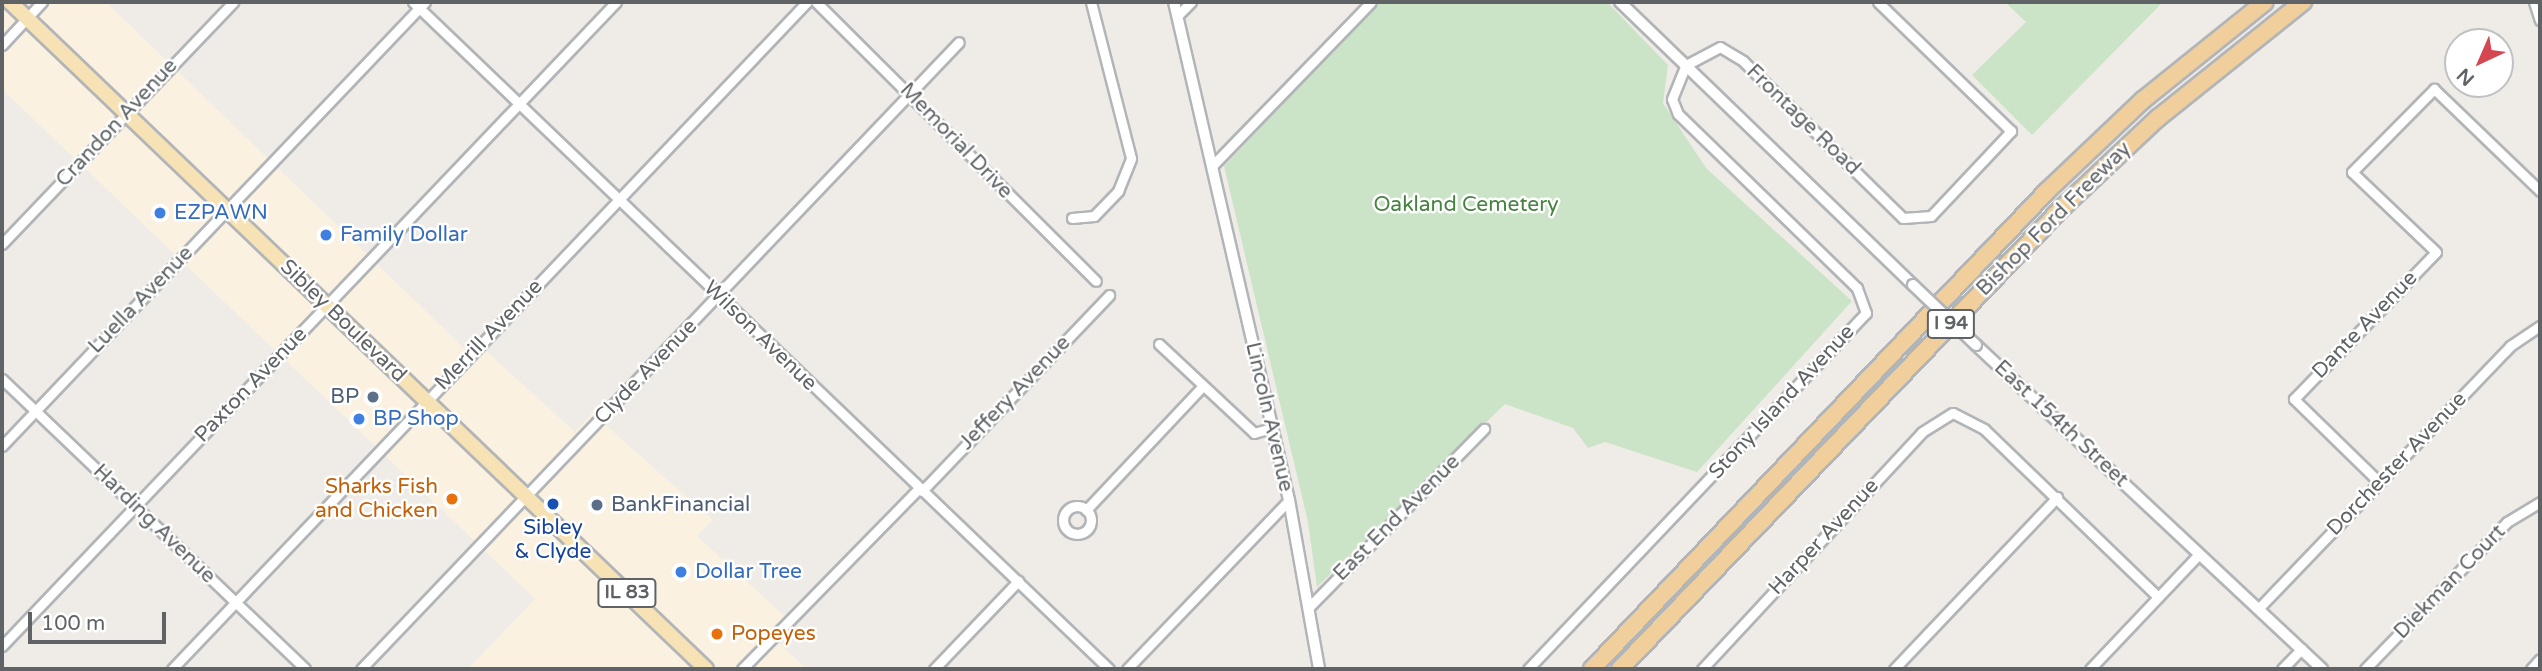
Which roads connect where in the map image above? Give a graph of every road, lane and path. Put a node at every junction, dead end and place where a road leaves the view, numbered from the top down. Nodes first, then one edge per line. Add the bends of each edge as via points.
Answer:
1 (10, 2) edge
2 (42, 2) edge
3 (233, 2) edge
4 (617, 2) edge
5 (807, 2) edge
6 (816, 2) edge
7 (1091, 2) edge
8 (1174, 2) edge
9 (1191, 2) edge
10 (1371, 2) edge
11 (1620, 2) edge
12 (1878, 2) edge
13 (2265, 2) edge
14 (2303, 2) edge
15 (2533, 2) edge
16 (419, 4) edge
17 (1177, 16) junction
18 (27, 18) junction
19 (2540, 20) edge
20 (959, 42) dead end
21 (2, 45) edge
22 (1686, 65) junction
23 (911, 93) junction
24 (519, 104) junction
25 (126, 113) junction
26 (1212, 166) junction
27 (2540, 191) edge
28 (619, 200) junction
29 (227, 209) junction
30 (1072, 218) dead end
31 (2, 244) edge
32 (1096, 281) dead end
33 (1109, 295) dead end
34 (719, 296) junction
35 (327, 305) junction
36 (2540, 326) edge
37 (1159, 344) dead end
38 (2, 379) edge
39 (1203, 386) junction
40 (427, 401) junction
41 (35, 411) junction
42 (1271, 428) junction
43 (1484, 429) dead end
44 (2, 446) edge
45 (2379, 482) junction
46 (921, 490) junction
47 (527, 496) junction
48 (2057, 497) junction
49 (1289, 500) junction
50 (2540, 502) edge
51 (135, 507) junction
52 (1086, 510) dead end
53 (2199, 554) junction
54 (1018, 580) junction
55 (1701, 585) junction
56 (2158, 597) junction
57 (236, 602) junction
58 (1309, 607) junction
59 (2258, 609) junction
60 (2, 646) edge
61 (2301, 649) junction
62 (2540, 659) edge
63 (172, 669) edge
64 (305, 669) edge
65 (361, 669) edge
66 (706, 669) edge
67 (742, 669) edge
68 (934, 669) edge
69 (1109, 669) edge
70 (1126, 669) edge
71 (1319, 669) edge
72 (1528, 669) edge
73 (1592, 669) edge
74 (1620, 669) edge
75 (1634, 669) edge
76 (1702, 669) edge
77 (1894, 669) edge
78 (2090, 669) edge
79 (2282, 669) edge
80 (2322, 669) edge
81 (2365, 669) edge
82 (2531, 669) edge

1 - 18 main road, Sibley Boulevard / IL 83
2 - 18 street
3 - 25 street, Crandon Avenue
4 - 24 street, Paxton Avenue
5 - 28 street, Merrill Avenue
6 - 23 street, Memorial Drive
7 - 30 street via 1131,158 1118,191 1094,216
8 - 17 street, Lincoln Avenue
9 - 17 street
10 - 26 street
11 - 22 street, East 154th Street
12 - 22 street, Frontage Road via 2011,131 1931,216 1903,218 1743,61 1720,47
13 - 73 highway, Bishop Ford Freeway / I 94 via 2151,93 2047,191
14 - 55 highway, Bishop Ford Freeway / I 94 via 2111,161
15 - 19 street
16 - 24 street, Wilson Avenue
16 - 29 street, Luella Avenue
17 - 26 street, Lincoln Avenue
18 - 21 street
18 - 25 main road, Sibley Boulevard / IL 83
20 - 23 street, Clyde Avenue
22 - 53 street, East 154th Street, bridge
22 - 72 street, Stony Island Avenue via 1672,99 1678,114 1857,288 1866,313
23 - 32 street, Memorial Drive
23 - 34 street, Clyde Avenue
24 - 28 street, Wilson Avenue
24 - 35 street, Paxton Avenue
25 - 29 main road, Sibley Boulevard / IL 83
25 - 31 street, Crandon Avenue
26 - 42 street, Lincoln Avenue
27 - 45 street, Dante Avenue via 2434,89 2352,172 2436,251 2294,399
28 - 34 street, Wilson Avenue
28 - 40 street, Merrill Avenue
29 - 35 main road, Sibley Boulevard / IL 83
29 - 41 street, Luella Avenue
33 - 46 street, Jeffery Avenue
34 - 46 street, Wilson Avenue
34 - 47 street, Clyde Avenue
35 - 40 main road, Sibley Boulevard / IL 83
35 - 51 street, Paxton Avenue
36 - 45 street, Dorchester Avenue via 2510,346
37 - 39 street
38 - 41 street, Harding Avenue
39 - 42 street via 1254,433
39 - 52 street
40 - 47 main road, Sibley Boulevard / IL 83
40 - 57 street, Merrill Avenue
41 - 44 street, Luella Avenue
41 - 51 street, Harding Avenue
42 - 49 street, Lincoln Avenue
43 - 58 street, East End Avenue
45 - 59 street, Dorchester Avenue
46 - 54 street, Wilson Avenue
46 - 67 street, Jeffery Avenue
47 - 65 street, Clyde Avenue
47 - 66 main road, Sibley Boulevard / IL 83
48 - 56 street
48 - 76 street, Harper Avenue via 1984,429 1953,413 1922,432
48 - 77 street
49 - 58 street, Lincoln Avenue
49 - 70 street
50 - 81 street, Diekman Court via 2507,522
51 - 57 street, Harding Avenue
51 - 60 street, Paxton Avenue
53 - 56 street
53 - 59 street, East 154th Street
54 - 68 street
54 - 69 street, Wilson Avenue
55 - 74 highway, Bishop Ford Freeway / I 94
55 - 75 highway
56 - 78 street
57 - 63 street, Merrill Avenue
57 - 64 street, Harding Avenue
58 - 71 street, Lincoln Avenue
59 - 61 street, East 154th Street
61 - 79 street
61 - 80 street, East 154th Street
62 - 82 street

